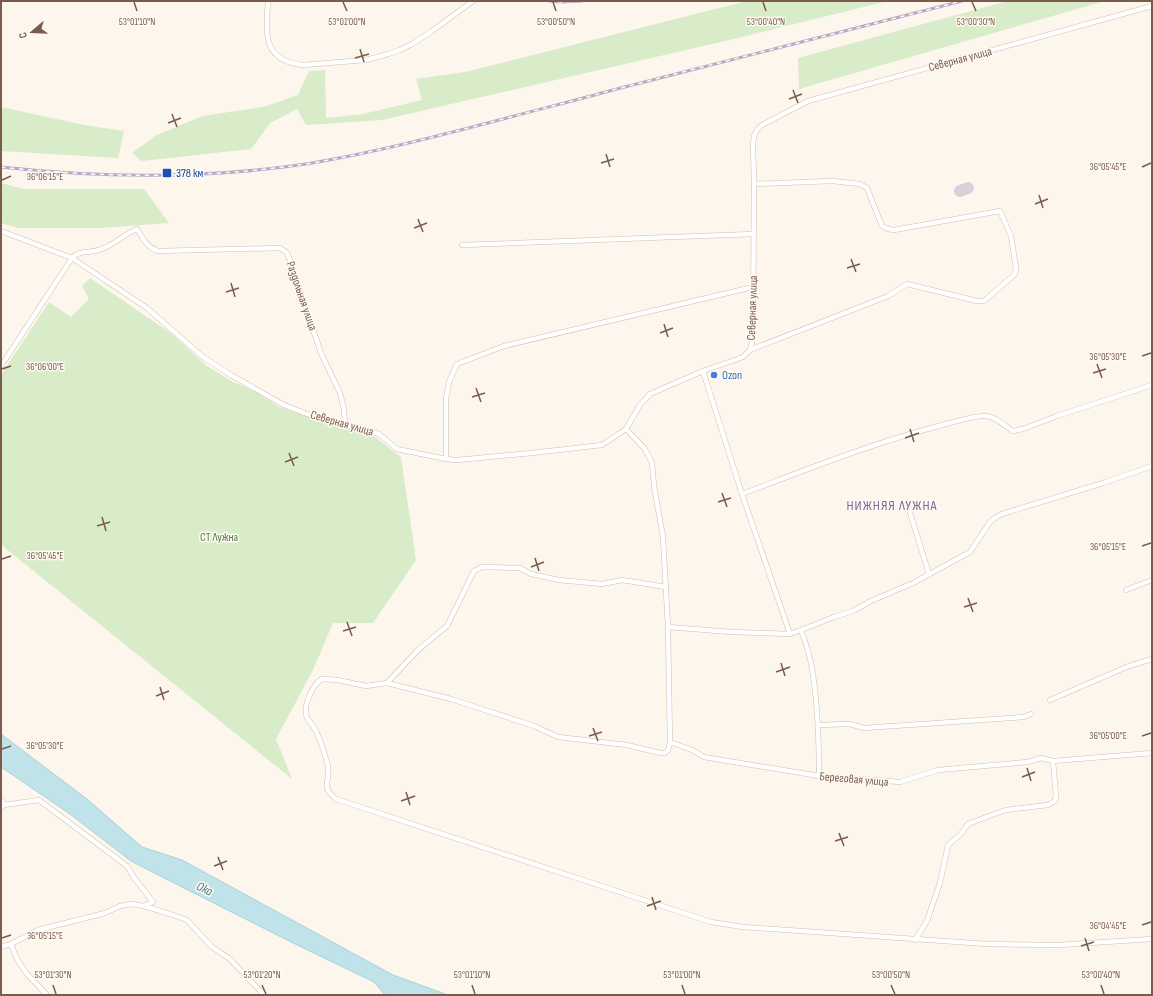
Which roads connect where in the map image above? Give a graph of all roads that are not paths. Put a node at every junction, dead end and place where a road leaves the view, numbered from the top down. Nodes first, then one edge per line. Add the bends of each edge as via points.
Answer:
1 (268, 1) edge
2 (473, 1) edge
3 (1152, 6) edge
4 (754, 184) junction
5 (1, 231) edge
6 (753, 234) junction
7 (462, 245) dead end
8 (72, 258) junction
9 (753, 287) junction
10 (750, 350) junction
11 (1, 366) edge
12 (703, 371) junction
13 (1152, 384) edge
14 (346, 424) junction
15 (626, 429) junction
16 (446, 459) junction
17 (1152, 466) edge
18 (742, 494) junction
19 (907, 503) dead end
20 (929, 574) junction
21 (1152, 580) edge
22 (666, 587) junction
23 (1126, 590) dead end
24 (668, 628) junction
25 (801, 630) junction
26 (790, 634) junction
27 (1152, 659) edge
28 (387, 683) junction
29 (1050, 700) dead end
30 (1031, 714) dead end
31 (818, 724) junction
32 (670, 742) junction
33 (1152, 753) edge
34 (1053, 761) junction
35 (819, 776) junction
36 (1, 799) edge
37 (2, 806) edge
38 (144, 906) junction
39 (1152, 939) edge
40 (916, 940) junction
41 (11, 944) junction
42 (1, 947) edge
43 (47, 995) edge
44 (264, 995) edge

1 - 2 street via 266,28 272,48 286,62 303,65 366,60 394,52 412,44
3 - 4 street, Северная улица via 808,101 757,130 753,144
4 - 6 street, Северная улица
4 - 10 street via 832,181 860,184 867,188 882,226 894,230 1000,211 1011,236 1016,268 1015,274 984,301 907,284 888,296
5 - 8 street, Северная улица
6 - 7 street
6 - 9 street, Северная улица
8 - 11 street
8 - 14 street, Северная улица via 147,308 203,357 231,375 284,405
8 - 14 street, Раздольная улица via 76,254 113,244 137,229 147,245 158,251 280,248 288,255 322,353 340,393
9 - 10 street, Северная улица via 753,338
9 - 16 street via 504,346 457,364 449,382 446,398
10 - 12 street, Северная улица via 743,357
12 - 15 street, Северная улица via 650,394 640,405
12 - 18 street
13 - 18 street via 1013,431 987,416 935,427 865,448
14 - 16 street, Северная улица via 378,434 397,449
15 - 16 street, Северная улица via 602,445
15 - 22 street via 645,449 652,463 663,537
17 - 20 street via 1002,514 990,522 970,552
18 - 26 street
19 - 20 street
20 - 25 street via 853,611
21 - 23 street
22 - 24 street
22 - 28 street via 622,580 602,584 566,581 531,574 520,568 482,567 474,571 447,626 419,649
24 - 26 street
24 - 32 street
25 - 26 street
25 - 31 street via 811,661
27 - 29 street via 1129,666
28 - 32 street via 458,701 534,726 558,737 627,745 660,753 668,750
28 - 40 street via 366,686 322,679 315,685 307,703 306,714 315,730 329,773 326,788 336,800 711,922 743,927
30 - 31 street via 1024,717 864,728 849,724
31 - 35 street
32 - 35 street, Береговая улица via 704,756
33 - 34 street
34 - 35 street, Береговая улица via 1040,758 1028,762 938,770 900,782
34 - 40 street via 1055,801 1048,805 1006,810 968,824 948,845 940,883 927,922
36 - 37 street
37 - 38 street via 39,800 127,866 153,902
38 - 41 street via 120,906 105,913 38,930
38 - 44 street via 187,920 212,947 230,959
39 - 40 street via 1058,945
41 - 42 street
41 - 43 street via 27,974

